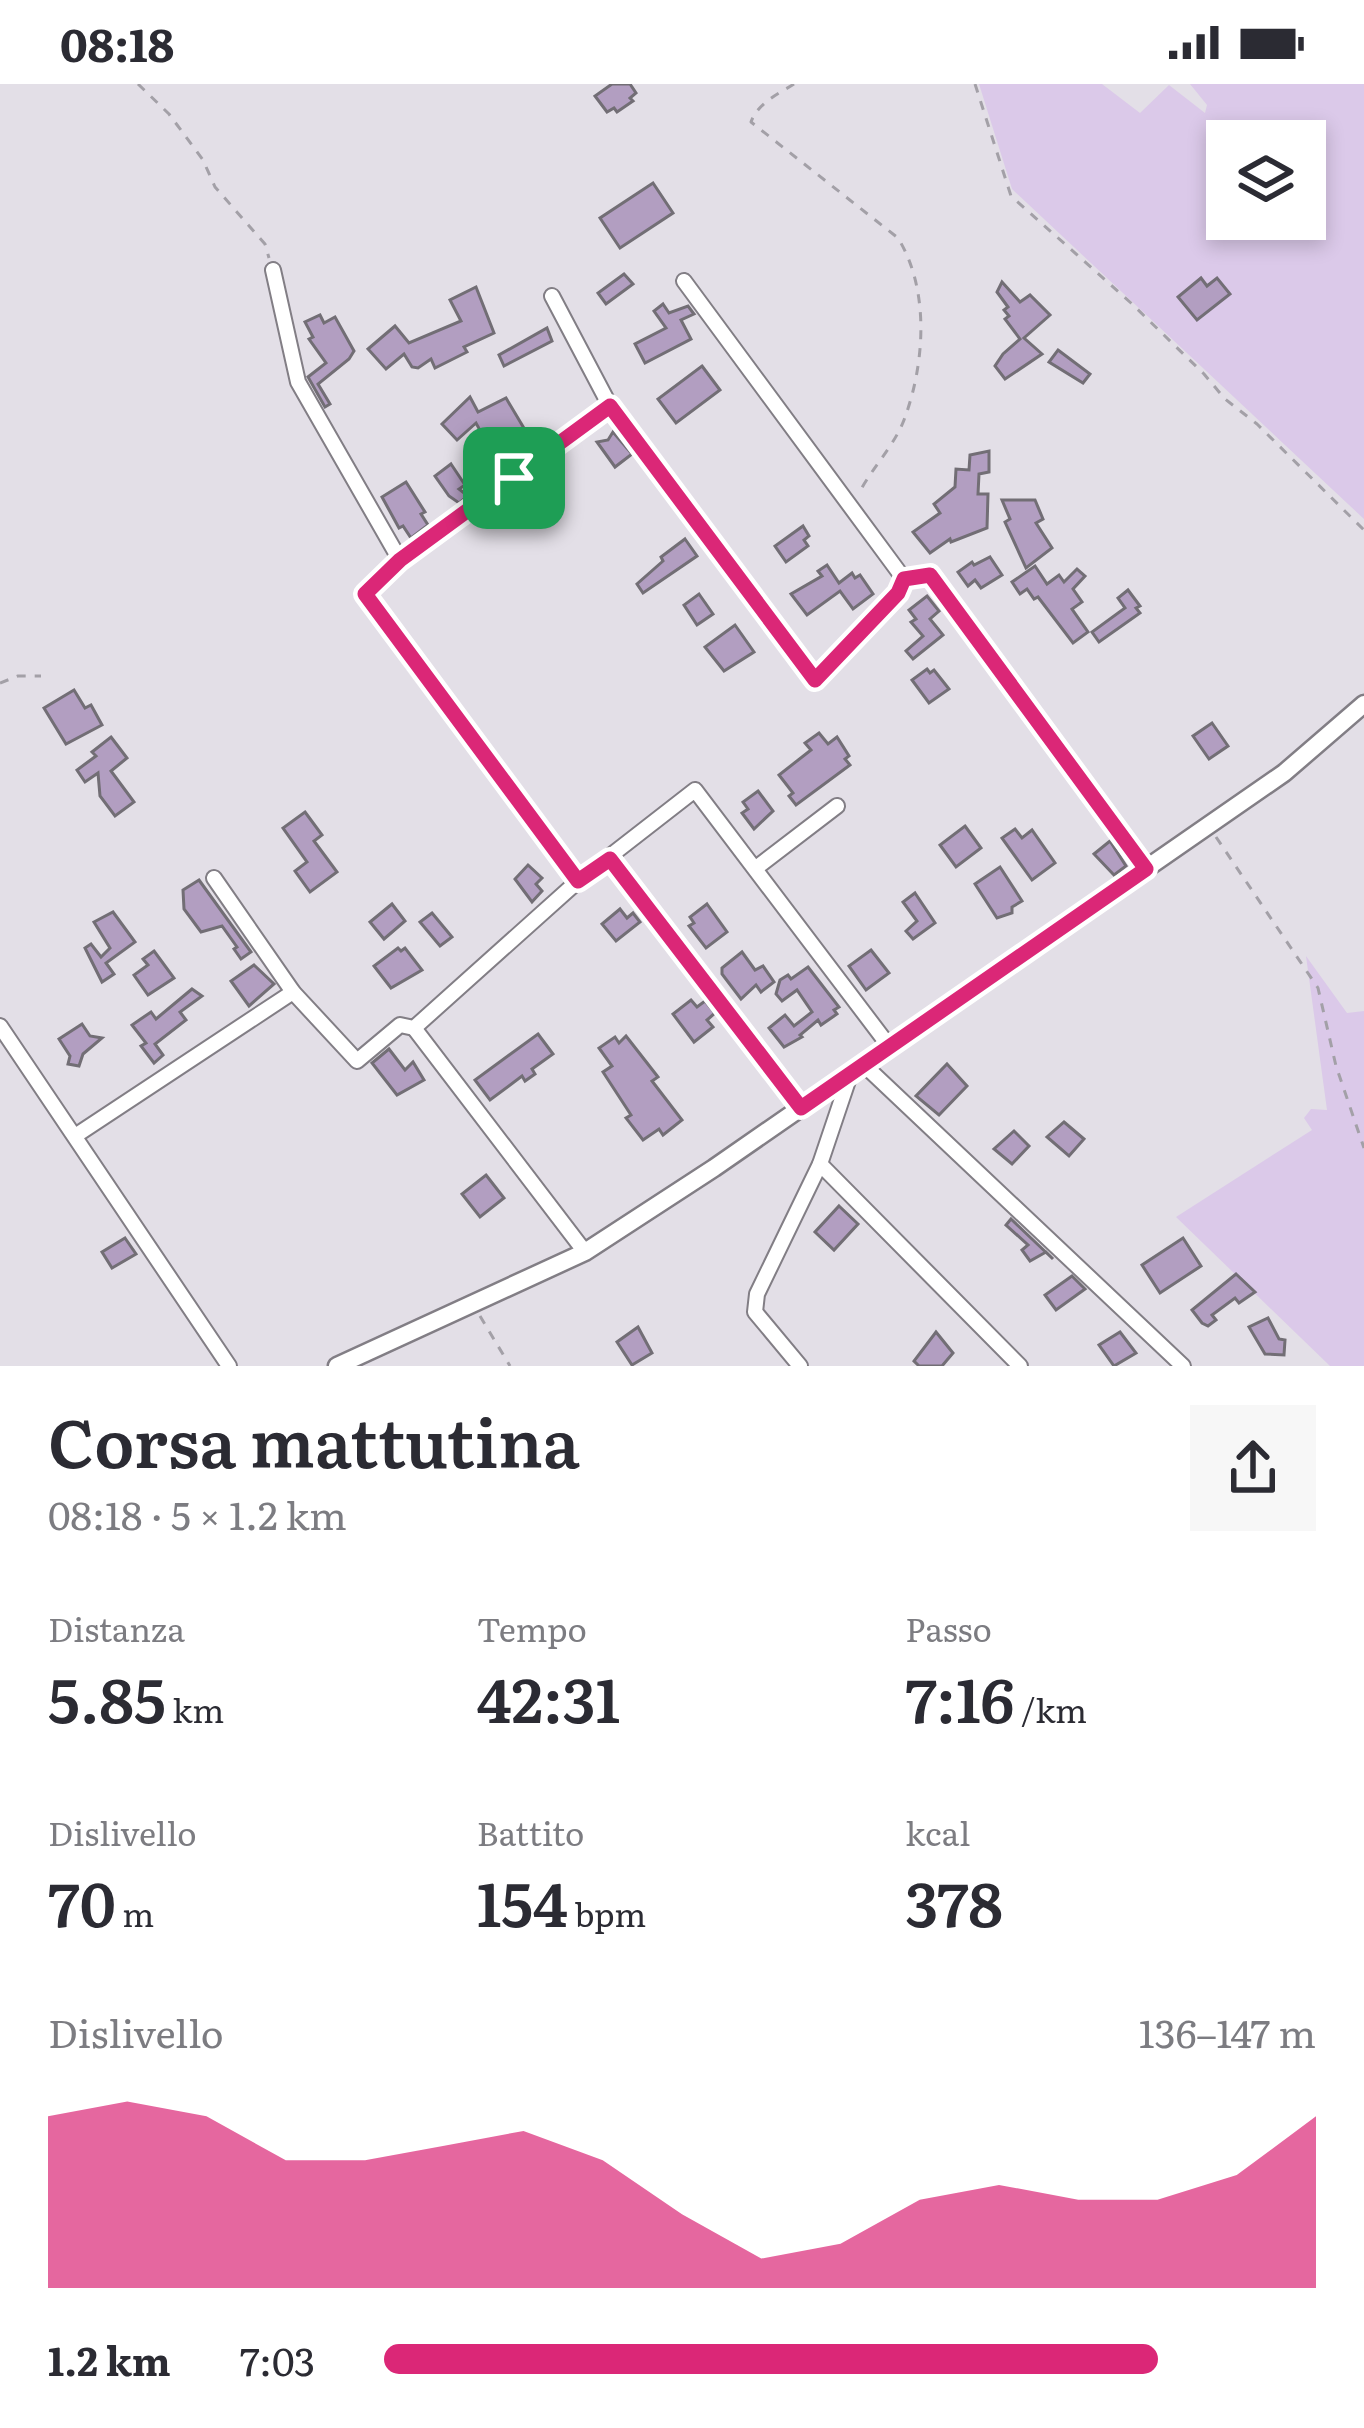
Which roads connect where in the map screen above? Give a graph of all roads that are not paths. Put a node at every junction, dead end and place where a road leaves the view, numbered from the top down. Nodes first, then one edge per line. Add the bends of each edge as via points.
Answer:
1 (273, 270) road end
2 (684, 281) dead end
3 (552, 296) dead end
4 (610, 406) junction
5 (400, 560) junction
6 (904, 579) junction
7 (1364, 704) edge
8 (837, 806) dead end
9 (610, 859) junction
10 (756, 868) junction
11 (1146, 869) junction
12 (214, 878) dead end
13 (578, 881) junction
14 (293, 992) junction
15 (0, 1026) edge
16 (413, 1028) junction
17 (889, 1046) junction
18 (857, 1066) junction
19 (801, 1108) junction
20 (75, 1136) junction
21 (820, 1163) junction
22 (585, 1252) junction
23 (229, 1366) edge
24 (337, 1366) edge
25 (800, 1366) edge
26 (1020, 1366) edge
27 (1183, 1366) edge

1 - 5 street via 298,382
2 - 6 street
3 - 4 street
4 - 5 street
4 - 6 street via 815,680
5 - 13 street via 365,594
6 - 11 street via 930,575
7 - 11 street via 1284,773
8 - 10 street
9 - 10 street via 695,790
9 - 13 street
9 - 19 street
10 - 17 street
11 - 17 street
12 - 14 street
13 - 16 street
14 - 16 street via 357,1061 400,1024
14 - 20 street
15 - 20 street
16 - 22 street
17 - 18 street
18 - 19 street
18 - 21 street
18 - 27 street
19 - 22 street
20 - 23 street
21 - 25 street via 754,1312
21 - 26 street
22 - 24 street

